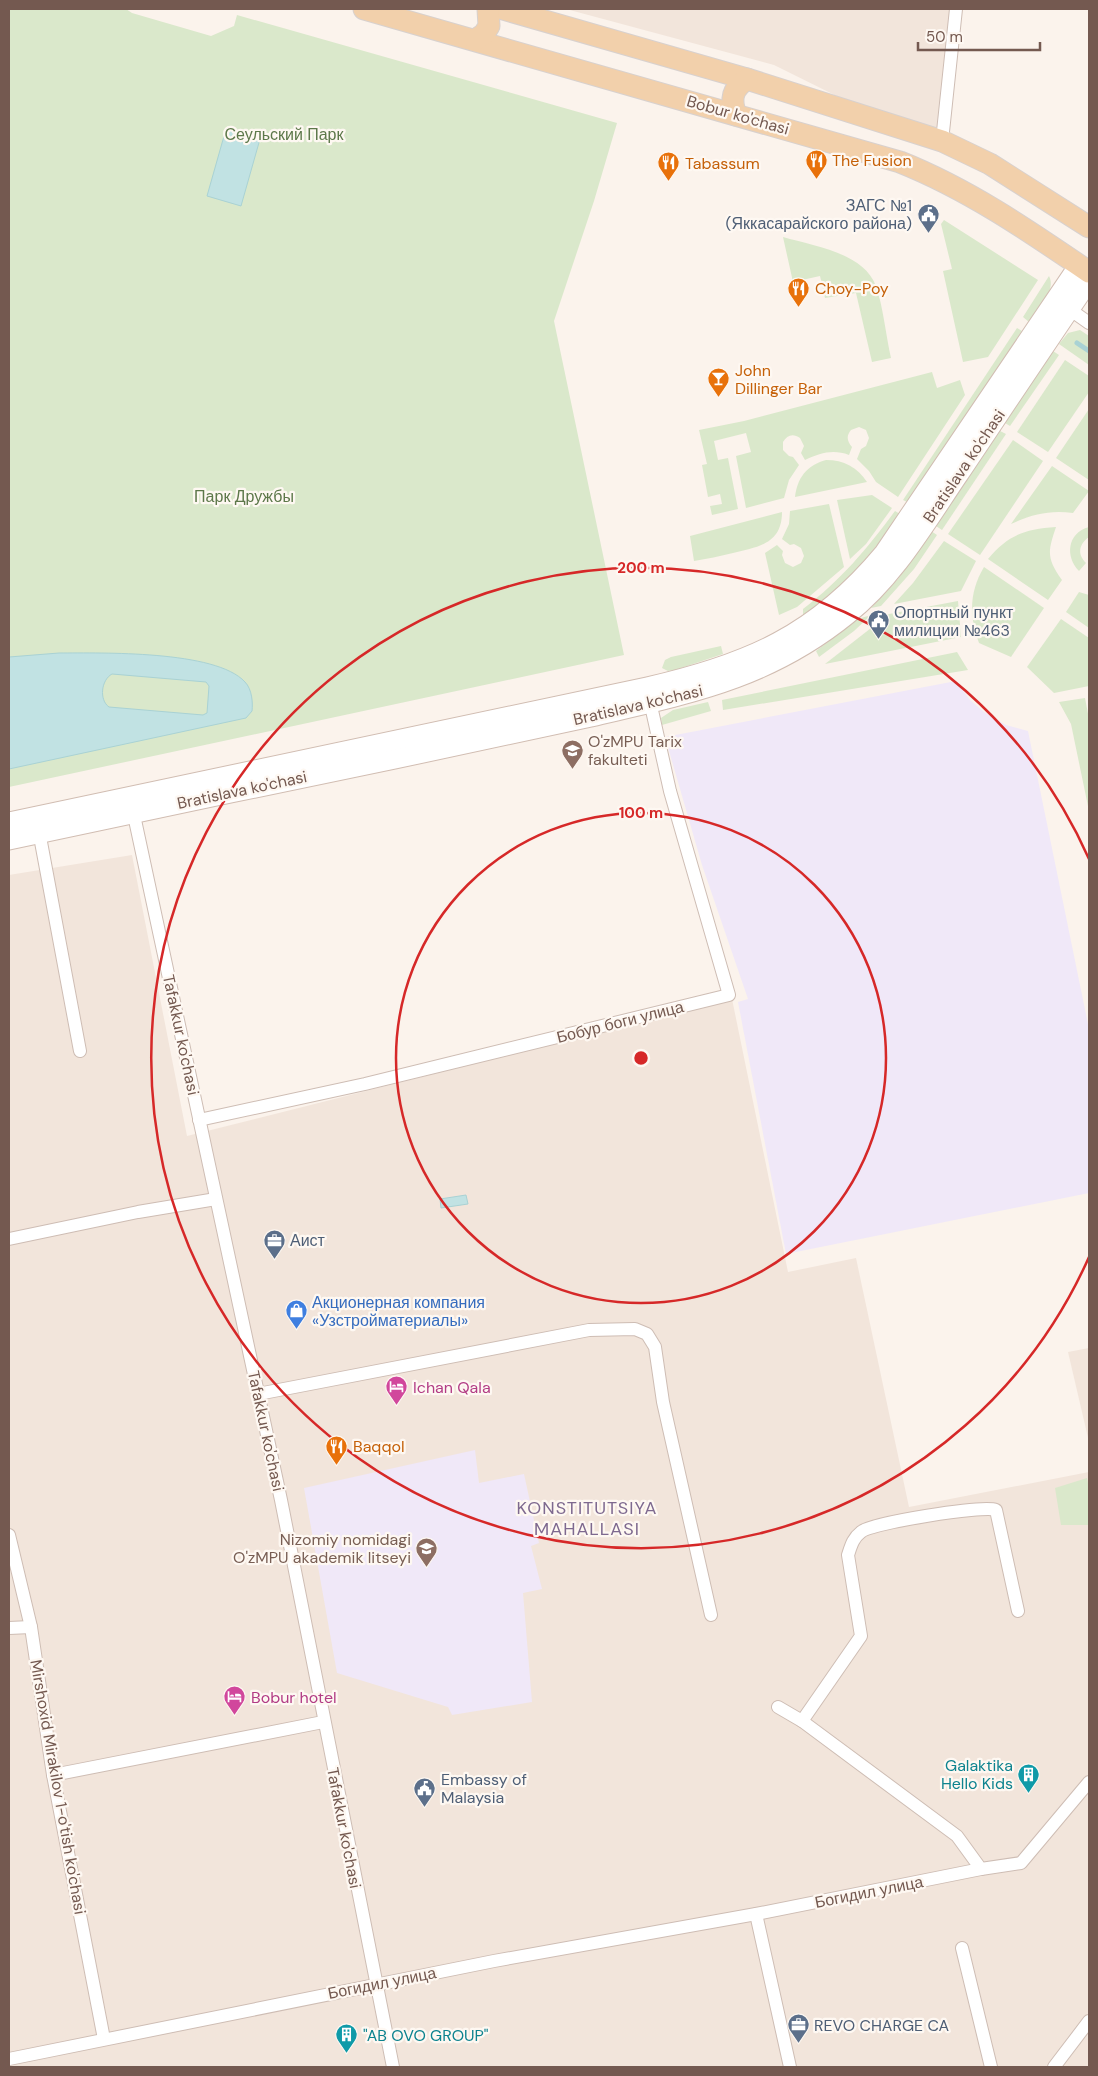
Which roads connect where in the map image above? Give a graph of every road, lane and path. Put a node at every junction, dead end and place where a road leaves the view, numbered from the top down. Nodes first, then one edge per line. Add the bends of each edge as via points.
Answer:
1 (364, 9) edge
2 (488, 9) edge
3 (503, 9) edge
4 (956, 9) edge
5 (475, 40) junction
6 (747, 79) junction
7 (736, 115) junction
8 (942, 141) junction
9 (1089, 227) edge
10 (1086, 273) edge
11 (1063, 305) junction
12 (1089, 323) edge
13 (648, 695) junction
14 (132, 805) junction
15 (9, 822) edge
16 (38, 825) junction
17 (9, 840) edge
18 (80, 1051) dead end
19 (199, 1120) junction
20 (216, 1199) junction
21 (9, 1239) edge
22 (258, 1394) junction
23 (9, 1535) edge
24 (1018, 1612) dead end
25 (711, 1615) dead end
26 (31, 1627) junction
27 (9, 1628) edge
28 (778, 1707) dead end
29 (802, 1721) junction
30 (324, 1722) junction
31 (53, 1775) junction
32 (1089, 1782) edge
33 (981, 1869) junction
34 (756, 1914) junction
35 (962, 1948) dead end
36 (375, 1985) junction
37 (1089, 2021) edge
38 (104, 2039) junction
39 (9, 2059) edge
40 (392, 2067) edge
41 (790, 2067) edge
42 (991, 2067) edge
43 (1054, 2067) edge

1 - 5 main road, Bobur ko'chasi
2 - 5 main road via 489,26
3 - 6 main road
4 - 8 street
5 - 7 main road, Bobur ko'chasi
6 - 7 main road via 732,94
6 - 8 main road
7 - 10 main road, Bobur ko'chasi via 919,169 967,193
8 - 9 main road via 990,164
10 - 11 main road, Bratislava ko'chasi
11 - 12 street
11 - 13 main road, Bratislava ko'chasi via 884,554 852,590 818,618 761,652
13 - 14 main road, Bratislava ko'chasi
13 - 19 street, Бобур боги улица via 670,791 729,995 365,1084
14 - 16 main road, Bratislava ko'chasi
14 - 19 street, Tafakkur ko'chasi
15 - 16 main road, Bratislava ko'chasi
16 - 17 main road, Bratislava ko'chasi
16 - 18 street
19 - 20 street, Tafakkur ko'chasi
20 - 21 street
20 - 22 street, Tafakkur ko'chasi
22 - 25 street via 589,1330 635,1329 647,1334 655,1347 663,1402
22 - 30 street, Tafakkur ko'chasi
23 - 26 street, Mirshoxid Mirakilov 1-o'tish ko'chasi
24 - 29 street via 996,1510 977,1508 930,1515 862,1530 851,1543 848,1555 861,1636
26 - 27 street
26 - 31 street, Mirshoxid Mirakilov 1-o'tish ko'chasi
28 - 29 street
29 - 33 street via 957,1836
30 - 31 street
30 - 36 street, Tafakkur ko'chasi
31 - 38 street, Mirshoxid Mirakilov 1-o'tish ko'chasi
32 - 33 street, Богидил улица via 1021,1863
33 - 34 street, Богидил улица
34 - 36 street, Богидил улица
34 - 41 street
35 - 42 street
36 - 38 street, Богидил улица
36 - 40 street, Tafakkur ko'chasi
37 - 43 street
38 - 39 street, Богидил улица

